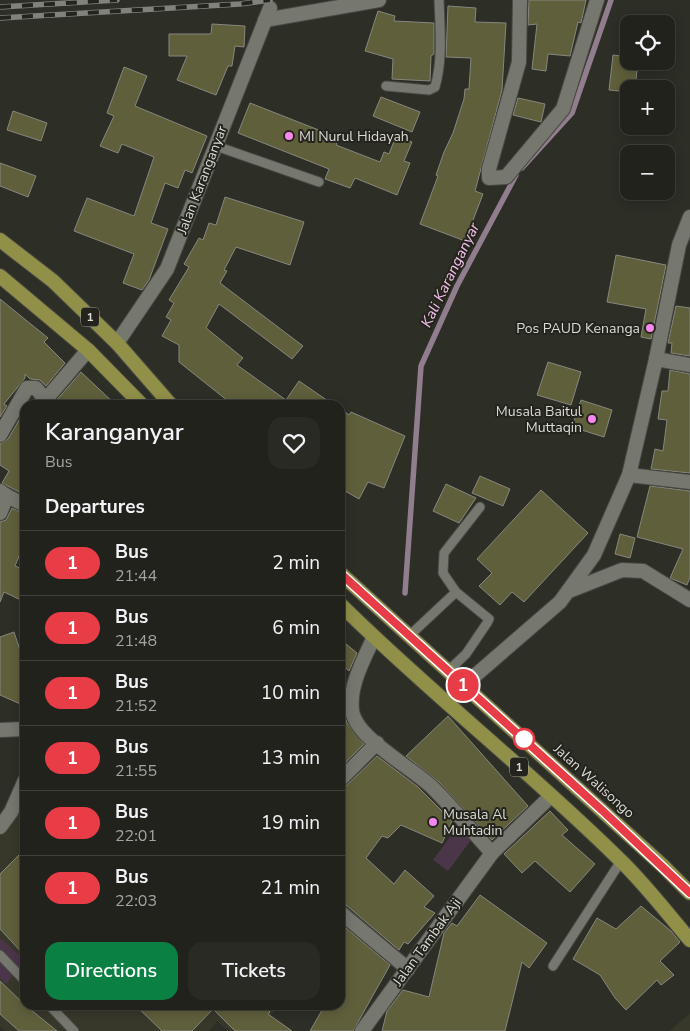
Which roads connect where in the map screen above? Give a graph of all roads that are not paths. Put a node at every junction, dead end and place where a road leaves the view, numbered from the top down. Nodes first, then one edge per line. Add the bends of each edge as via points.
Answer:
1 (379, 0) edge
2 (440, 0) edge
3 (520, 0) edge
4 (597, 0) edge
5 (386, 86) dead end
6 (216, 146) junction
7 (319, 182) dead end
8 (690, 217) edge
9 (0, 240) edge
10 (684, 246) edge
11 (0, 276) edge
12 (117, 343) junction
13 (88, 350) junction
14 (656, 359) junction
15 (690, 365) edge
16 (20, 400) edge
17 (20, 400) edge
18 (137, 400) edge
19 (167, 400) edge
20 (0, 435) edge
21 (629, 475) junction
22 (690, 482) edge
23 (4, 493) edge
24 (20, 502) edge
25 (480, 507) dead end
26 (0, 513) edge
27 (345, 578) edge
28 (568, 591) junction
29 (456, 592) junction
30 (690, 600) edge
31 (345, 609) edge
32 (409, 636) junction
33 (374, 637) junction
34 (448, 671) junction
35 (463, 686) junction
36 (20, 729) edge
37 (0, 730) edge
38 (377, 743) junction
39 (345, 775) edge
40 (20, 791) edge
41 (550, 796) junction
42 (0, 827) edge
43 (492, 853) junction
44 (621, 860) junction
45 (690, 893) edge
46 (345, 916) edge
47 (690, 940) edge
48 (0, 955) edge
49 (553, 966) dead end
50 (408, 969) junction
51 (20, 976) edge
52 (54, 1010) edge
53 (74, 1031) edge
54 (362, 1031) edge

1 - 6 street, Jalan Karanganyar via 267,14
2 - 5 lane via 441,53 435,87 429,90
3 - 4 street via 519,62 489,178 506,177 563,109
6 - 7 lane
6 - 12 street, Jalan Karanganyar via 167,269
8 - 10 street
9 - 12 highway, 1 via 53,281
10 - 14 street
11 - 13 highway, 1
12 - 19 highway, 1
13 - 16 street via 47,398 36,388 27,388
13 - 18 highway, 1
14 - 15 street
14 - 21 street
17 - 20 street
21 - 22 street
21 - 28 street via 594,555
23 - 24 street
23 - 26 street
25 - 29 lane via 444,553 444,573
27 - 32 highway, Jalan Walisongo / 1
28 - 30 street via 622,570 643,572
28 - 35 street via 560,602
29 - 32 lane
29 - 34 lane via 489,619 466,654
31 - 33 highway, 1
32 - 34 highway, Jalan Walisongo / 1
33 - 38 street via 353,688 352,711 357,723
33 - 41 highway, 1
34 - 35 highway, Jalan Walisongo / 1
35 - 45 highway, Jalan Walisongo / 1
36 - 37 street
38 - 39 street
38 - 43 street via 432,787
40 - 42 street
41 - 43 street, Jalan Tambak Aji
41 - 44 highway, 1
43 - 50 street, Jalan Tambak Aji
44 - 47 highway, 1
44 - 49 lane
46 - 50 street
48 - 51 lane
50 - 54 street, Jalan Tambak Aji
52 - 53 lane

